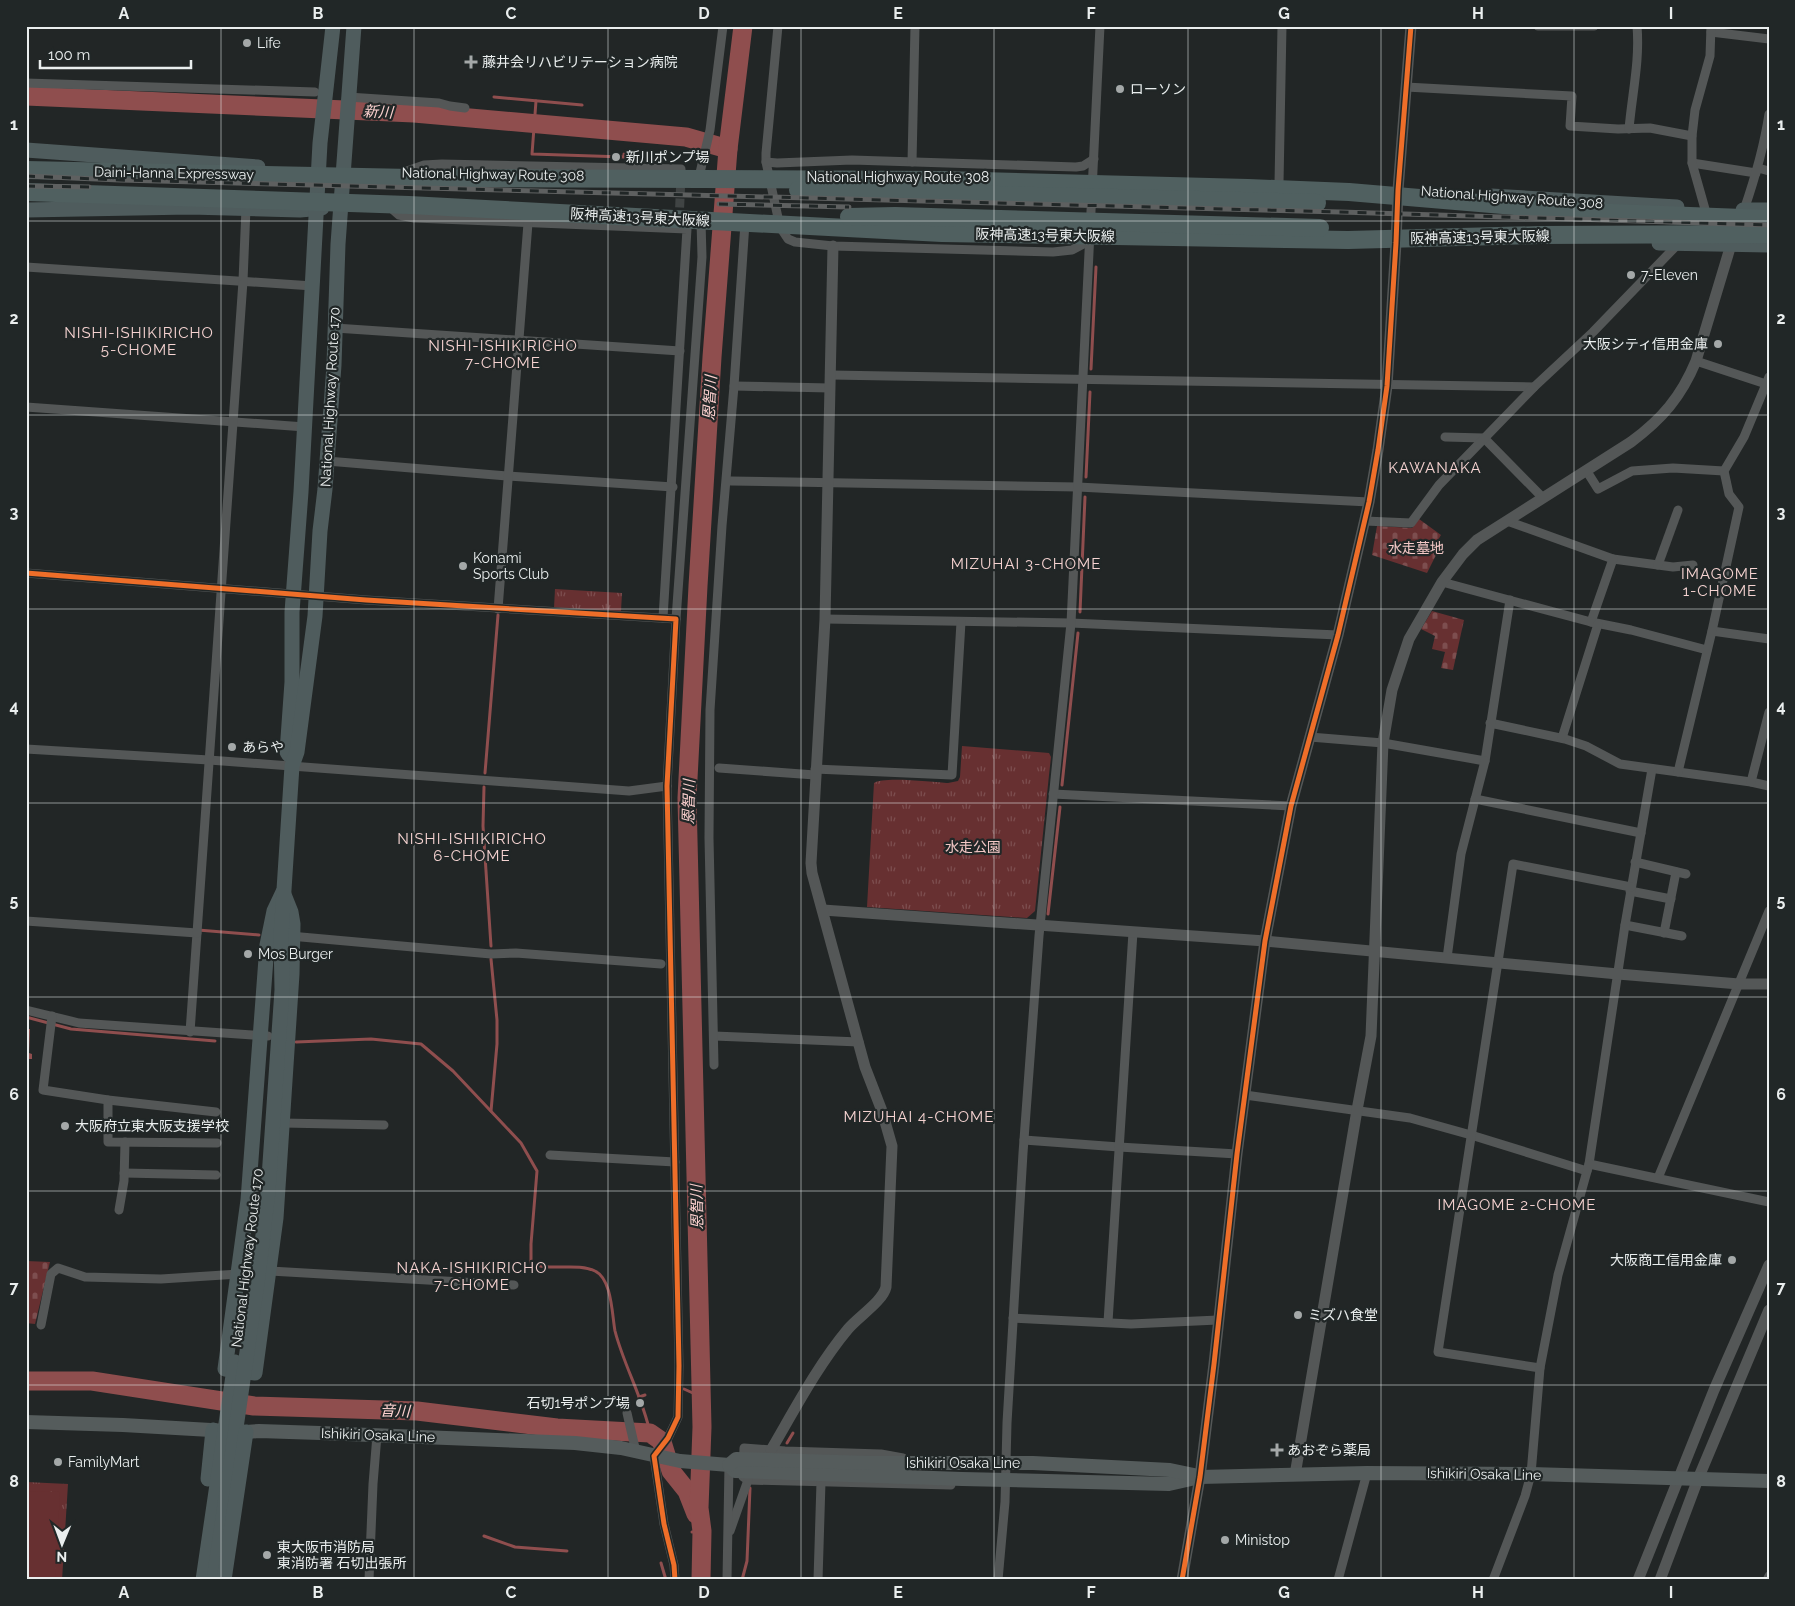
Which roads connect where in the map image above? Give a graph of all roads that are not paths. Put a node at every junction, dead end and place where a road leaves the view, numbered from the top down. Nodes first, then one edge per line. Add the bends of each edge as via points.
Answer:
1 (333, 26) edge
2 (354, 26) edge
3 (723, 26) edge
4 (778, 26) edge
5 (915, 26) edge
6 (1100, 26) edge
7 (1282, 26) edge
8 (1411, 26) edge
9 (1538, 26) edge
10 (1594, 26) edge
11 (1637, 26) edge
12 (1711, 29) edge
13 (1769, 39) edge
14 (26, 83) edge
15 (1406, 87) junction
16 (321, 103) junction
17 (347, 106) junction
18 (465, 108) dead end
19 (1769, 114) edge
20 (1629, 129) junction
21 (1692, 136) junction
22 (26, 150) edge
23 (26, 159) edge
24 (1094, 159) junction
25 (766, 162) junction
26 (912, 162) junction
27 (194, 163) junction
28 (1692, 163) junction
29 (26, 170) edge
30 (1757, 170) junction
31 (343, 171) junction
32 (1769, 171) edge
33 (404, 172) junction
34 (681, 172) dead end
35 (1062, 172) junction
36 (321, 173) junction
37 (1093, 179) junction
38 (705, 180) junction
39 (1279, 183) junction
40 (845, 184) junction
41 (1398, 190) junction
42 (26, 192) edge
43 (26, 202) edge
44 (320, 205) junction
45 (190, 207) junction
46 (246, 208) junction
47 (340, 208) junction
48 (391, 208) junction
49 (1705, 209) junction
50 (26, 210) edge
51 (1744, 210) junction
52 (1769, 210) edge
53 (1585, 212) junction
54 (1769, 219) edge
55 (703, 221) junction
56 (724, 222) junction
57 (528, 223) junction
58 (745, 223) junction
59 (843, 224) junction
60 (1769, 234) edge
61 (1539, 235) junction
62 (1090, 241) junction
63 (1396, 243) junction
64 (1679, 243) junction
65 (1730, 245) junction
66 (1769, 245) edge
67 (834, 246) junction
68 (26, 267) edge
69 (243, 281) junction
70 (313, 286) junction
71 (335, 328) junction
72 (518, 339) junction
73 (680, 352) junction
74 (1696, 361) junction
75 (831, 375) junction
76 (1083, 380) junction
77 (1767, 381) edge
78 (734, 386) junction
79 (1387, 386) junction
80 (1534, 387) junction
81 (830, 388) junction
82 (26, 406) edge
83 (233, 420) junction
84 (305, 427) junction
85 (1445, 437) dead end
86 (1484, 438) junction
87 (327, 462) junction
88 (1586, 470) junction
89 (1724, 471) junction
90 (507, 476) junction
91 (731, 481) dead end
92 (828, 482) junction
93 (673, 487) junction
94 (1078, 487) junction
95 (1543, 498) junction
96 (1369, 502) junction
97 (1678, 510) dead end
98 (1365, 521) junction
99 (1507, 521) junction
100 (1613, 559) junction
101 (1658, 565) junction
102 (1692, 565) dead end
103 (26, 573) edge
104 (1442, 582) junction
105 (221, 588) junction
106 (293, 594) junction
107 (316, 596) junction
108 (1510, 600) junction
109 (498, 609) junction
110 (664, 618) junction
111 (676, 619) junction
112 (825, 619) junction
113 (962, 622) junction
114 (1071, 623) junction
115 (1594, 623) junction
116 (1712, 631) junction
117 (1338, 635) junction
118 (1769, 639) edge
119 (1708, 650) junction
120 (1769, 712) edge
121 (1490, 723) junction
122 (1310, 736) junction
123 (1562, 738) junction
124 (1383, 743) junction
125 (26, 749) edge
126 (208, 760) junction
127 (1485, 761) junction
128 (292, 766) junction
129 (719, 768) dead end
130 (1652, 769) junction
131 (815, 772) junction
132 (1678, 772) junction
133 (1751, 782) junction
134 (667, 786) junction
135 (1769, 786) edge
136 (1053, 794) junction
137 (1475, 799) junction
138 (1291, 806) junction
139 (1641, 833) junction
140 (1635, 862) junction
141 (1676, 872) junction
142 (1686, 874) dead end
143 (1631, 889) junction
144 (284, 892) junction
145 (1671, 899) junction
146 (823, 910) junction
147 (1769, 911) edge
148 (26, 921) edge
149 (1040, 925) junction
150 (1625, 925) junction
151 (1133, 932) junction
152 (197, 933) junction
153 (1664, 933) junction
154 (287, 936) junction
155 (1682, 936) dead end
156 (1265, 940) junction
157 (1374, 950) junction
158 (1447, 958) junction
159 (1497, 962) junction
160 (661, 964) dead end
161 (1618, 974) junction
162 (1739, 984) junction
163 (1769, 984) edge
164 (26, 1010) edge
165 (52, 1016) junction
166 (190, 1032) junction
167 (264, 1035) junction
168 (714, 1036) junction
169 (859, 1042) junction
170 (714, 1065) dead end
171 (1245, 1095) junction
172 (108, 1100) junction
173 (1357, 1110) junction
174 (216, 1112) dead end
175 (283, 1123) junction
176 (384, 1125) dead end
177 (1471, 1135) junction
178 (1024, 1140) junction
179 (126, 1142) junction
180 (217, 1143) dead end
181 (1119, 1148) junction
182 (1237, 1154) junction
183 (550, 1155) dead end
184 (675, 1162) junction
185 (1588, 1168) junction
186 (124, 1173) junction
187 (216, 1175) dead end
188 (1658, 1178) junction
189 (1769, 1202) edge
190 (119, 1210) dead end
191 (1769, 1265) edge
192 (270, 1271) junction
193 (239, 1274) junction
194 (514, 1285) dead end
195 (248, 1306) junction
196 (1769, 1310) edge
197 (1013, 1318) junction
198 (1218, 1320) junction
199 (1108, 1322) junction
200 (41, 1325) dead end
201 (1540, 1368) junction
202 (627, 1413) dead end
203 (26, 1422) edge
204 (213, 1430) junction
205 (246, 1432) junction
206 (377, 1436) junction
207 (635, 1446) junction
208 (771, 1450) junction
209 (654, 1456) junction
210 (922, 1463) junction
211 (1006, 1463) junction
212 (731, 1465) junction
213 (751, 1470) junction
214 (1367, 1473) junction
215 (1531, 1474) junction
216 (1295, 1475) junction
217 (1200, 1477) junction
218 (1678, 1479) junction
219 (1698, 1479) junction
220 (1005, 1480) junction
221 (821, 1482) junction
222 (1769, 1482) edge
223 (215, 1531) junction
224 (727, 1538) junction
225 (1769, 1576) edge
226 (194, 1580) edge
227 (203, 1580) edge
228 (214, 1580) edge
229 (224, 1580) edge
230 (370, 1580) edge
231 (675, 1580) edge
232 (727, 1580) edge
233 (818, 1580) edge
234 (998, 1580) edge
235 (1182, 1580) edge
236 (1338, 1580) edge
237 (1493, 1580) edge
238 (1638, 1580) edge
239 (1660, 1580) edge
240 (1767, 1580) edge

1 - 16 highway, National Highway Route 170
2 - 17 highway, National Highway Route 170
3 - 38 street via 705,154
4 - 25 street
5 - 26 street
6 - 24 street
7 - 39 street
8 - 15 street
9 - 10 street
11 - 20 street via 1637,67
12 - 13 street
12 - 21 street via 1710,56 1695,110
14 - 16 street
15 - 20 street via 1572,96 1570,126
15 - 41 street
16 - 36 highway, National Highway Route 170
17 - 18 street via 439,103
17 - 31 highway, National Highway Route 170
19 - 30 street
20 - 21 street via 1650,128
21 - 28 street
22 - 27 highway, National Highway Route 308
23 - 27 highway
24 - 35 street
24 - 37 street
25 - 26 street
25 - 67 street via 780,228 785,235 795,242
26 - 35 street
27 - 36 highway, National Highway Route 308
28 - 30 street
28 - 49 street
29 - 36 highway, Daini-Hanna Expressway
30 - 32 street
30 - 51 street
31 - 33 highway, National Highway Route 308
31 - 36 highway, National Highway Route 308
31 - 38 highway via 361,181
31 - 47 highway, National Highway Route 170
33 - 34 street via 424,165 442,164 681,169
33 - 38 highway, National Highway Route 308
35 - 37 highway, National Highway Route 308
35 - 40 highway, National Highway Route 308
36 - 44 highway, National Highway Route 170
36 - 53 highway, 阪神高速13号東大阪線 via 411,178 865,178 1218,187 1349,192
37 - 39 highway, National Highway Route 308
37 - 62 street
38 - 40 highway
39 - 41 highway, National Highway Route 308
40 - 53 highway via 895,192
41 - 49 highway, National Highway Route 308
41 - 63 street
42 - 44 highway, Daini-Hanna Expressway
43 - 45 highway
44 - 46 highway via 300,210
44 - 47 highway
44 - 61 highway, 阪神高速13号東大阪線 via 942,233 1348,240
44 - 70 highway, National Highway Route 170
45 - 46 highway
45 - 50 highway
46 - 69 street
47 - 48 highway
47 - 71 highway, National Highway Route 170
48 - 55 highway
48 - 57 street via 399,215 414,218
49 - 51 highway, National Highway Route 308
51 - 52 highway, National Highway Route 308
51 - 65 street
53 - 54 highway, 阪神高速13号東大阪線
55 - 56 highway
55 - 111 street
56 - 58 highway
56 - 59 highway via 750,215
57 - 72 street
57 - 73 street via 687,229
58 - 59 highway
58 - 78 street
59 - 61 highway via 894,216
59 - 62 highway via 919,237
60 - 61 highway, 阪神高速13号東大阪線
62 - 63 highway via 1280,245
62 - 67 street via 1060,252
62 - 76 street
63 - 64 highway via 1526,239
63 - 79 street
64 - 65 highway
64 - 80 street via 1593,332
65 - 66 highway
65 - 74 street
67 - 75 street
68 - 69 street
69 - 70 street
69 - 83 street
70 - 84 highway, National Highway Route 170
71 - 72 street
71 - 87 highway, National Highway Route 170
72 - 73 street
72 - 90 street
73 - 93 street
74 - 77 street
74 - 88 street via 1688,380 1664,414 1630,442
75 - 76 street
75 - 81 street
76 - 79 street
76 - 94 street
77 - 89 street via 1744,437
78 - 81 street
78 - 168 street via 710,710 709,838
79 - 80 street
79 - 96 street
80 - 86 street
81 - 92 street
82 - 83 street
83 - 84 street
83 - 105 street
84 - 106 highway, National Highway Route 170
85 - 86 street
86 - 95 street
86 - 98 street via 1439,485 1411,523
87 - 90 street
87 - 107 highway, National Highway Route 170
88 - 89 street via 1598,488 1632,471 1673,468
88 - 95 street
89 - 116 street via 1728,494 1739,507
90 - 93 street
90 - 109 street
91 - 92 street
92 - 94 street
92 - 112 street
93 - 110 street
94 - 96 street
94 - 114 street
95 - 99 street
96 - 98 street
97 - 101 street
98 - 117 street
99 - 100 street
99 - 104 street via 1463,554
100 - 101 street
100 - 115 street
101 - 102 street
103 - 105 street
104 - 108 street
104 - 124 street via 1409,639 1392,690
105 - 106 street
105 - 126 street
106 - 107 street
106 - 128 highway, National Highway Route 170 via 287,752
107 - 109 street
107 - 128 highway, National Highway Route 170 via 297,752
108 - 115 street
108 - 121 street
109 - 110 street
110 - 111 street
111 - 134 street
112 - 113 street
112 - 131 street
113 - 114 street
113 - 131 street via 952,775
114 - 117 street
114 - 136 street
115 - 119 street
115 - 123 street
116 - 118 street
116 - 119 street
117 - 122 street
119 - 132 street
120 - 133 street
121 - 123 street
121 - 127 street
122 - 124 street
122 - 138 street
123 - 130 street via 1586,746 1620,764
124 - 127 street
124 - 157 street
125 - 126 street
126 - 128 street
126 - 152 street
127 - 137 street
128 - 134 street via 629,791
128 - 144 highway, National Highway Route 170
129 - 131 street
130 - 132 street
130 - 139 street
131 - 146 street via 811,862
132 - 133 street
133 - 135 street
134 - 184 street
136 - 138 street
136 - 149 street
137 - 139 street
137 - 158 street via 1461,854
138 - 156 street
139 - 140 street
140 - 141 street
140 - 143 street
141 - 142 street
141 - 145 street
143 - 145 street
143 - 150 street
143 - 159 street via 1513,864
144 - 154 highway via 291,912
144 - 167 highway via 274,911 267,945
145 - 153 street
146 - 149 street
146 - 169 street
147 - 162 street
148 - 152 street
149 - 151 street
149 - 178 street
150 - 153 street
150 - 161 street
151 - 156 street
151 - 181 street
152 - 166 street
153 - 155 street
154 - 160 street via 491,954
154 - 167 highway, National Highway Route 170 via 271,990
154 - 175 highway via 292,974
154 - 195 highway, National Highway Route 170 via 265,1219
156 - 157 street
156 - 171 street
157 - 158 street
157 - 173 street via 1371,1036
158 - 159 street
159 - 161 street
159 - 177 street
161 - 162 street
161 - 185 street
162 - 163 street
162 - 188 street
164 - 165 street
165 - 166 street via 78,1023
165 - 172 street via 44,1090
166 - 167 street
167 - 193 highway
167 - 195 highway, National Highway Route 170
168 - 169 street
168 - 170 street
169 - 208 street via 892,1146 886,1290 838,1341
171 - 173 street
171 - 182 street
172 - 174 street
172 - 179 street via 108,1142
173 - 177 street via 1410,1118
173 - 216 street
175 - 176 street
175 - 192 highway
177 - 185 street
177 - 201 street via 1438,1352
178 - 181 street
178 - 197 street
179 - 180 street
179 - 186 street
181 - 182 street
181 - 199 street
182 - 198 street
183 - 184 street
184 - 209 street via 680,1366 678,1417
185 - 188 street
185 - 201 street via 1558,1275
186 - 187 street
186 - 190 street
188 - 189 street
191 - 218 street
192 - 193 highway via 255,1374 225,1369
192 - 194 street
193 - 200 street via 85,1277 58,1268 51,1274
195 - 223 highway, National Highway Route 170
196 - 219 street
197 - 199 street
197 - 211 street
198 - 199 street
198 - 217 street
201 - 215 street
202 - 207 street
203 - 204 main road, Ishikiri Osaka Line
204 - 205 main road, Ishikiri Osaka Line
204 - 226 highway
205 - 206 main road, Ishikiri Osaka Line
205 - 229 highway
206 - 207 main road, Ishikiri Osaka Line
206 - 230 street via 372,1484
207 - 209 main road, Ishikiri Osaka Line
208 - 210 street via 881,1454
208 - 213 street via 744,1448 743,1477
209 - 212 main road, Ishikiri Osaka Line
209 - 231 street
210 - 211 main road, Ishikiri Osaka Line
210 - 213 main road, Ishikiri Osaka Line
211 - 217 main road, Ishikiri Osaka Line via 1170,1470
211 - 220 street
212 - 213 main road, Ishikiri Osaka Line
212 - 224 street
213 - 220 main road, Ishikiri Osaka Line
213 - 221 street
213 - 224 street
214 - 215 main road, Ishikiri Osaka Line
214 - 216 main road, Ishikiri Osaka Line
214 - 236 street
215 - 218 main road, Ishikiri Osaka Line
215 - 237 street
216 - 217 main road, Ishikiri Osaka Line
217 - 220 main road, Ishikiri Osaka Line via 1169,1484
217 - 235 street
218 - 219 main road, Ishikiri Osaka Line
218 - 238 street
219 - 222 main road, Ishikiri Osaka Line
219 - 239 street
220 - 221 street via 985,1485
220 - 234 street
221 - 233 street
223 - 227 highway, National Highway Route 170
223 - 228 highway, National Highway Route 170
224 - 232 street
225 - 240 street

